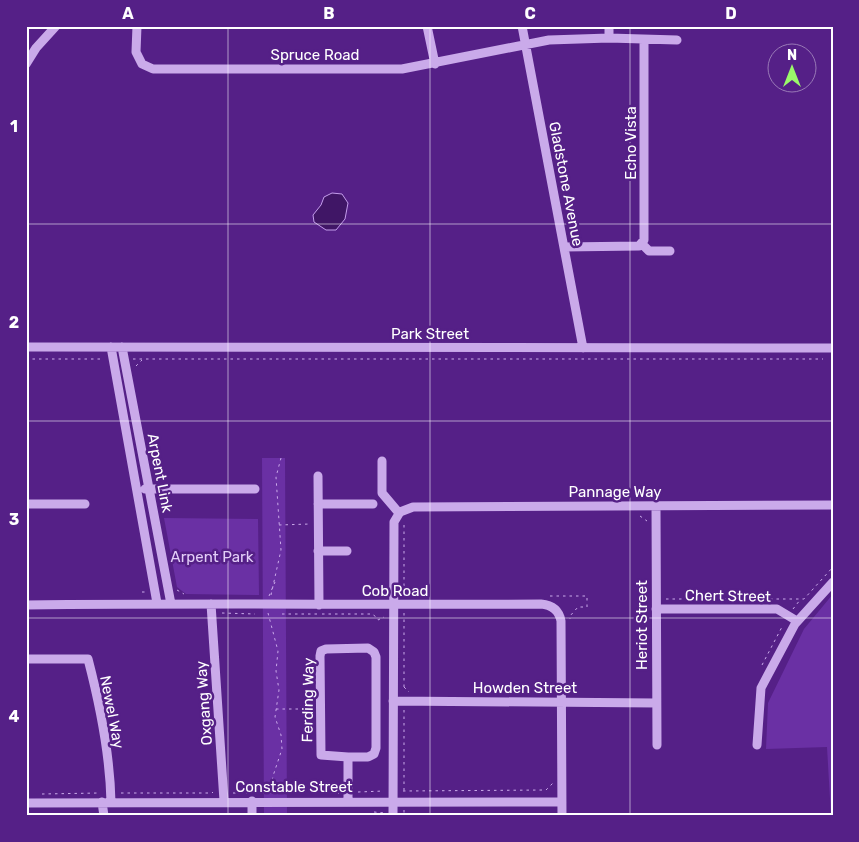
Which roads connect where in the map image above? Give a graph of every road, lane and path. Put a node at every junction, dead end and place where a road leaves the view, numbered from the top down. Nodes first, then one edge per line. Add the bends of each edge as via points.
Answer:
1 (56, 26) edge
2 (137, 26) edge
3 (428, 26) edge
4 (522, 26) edge
5 (609, 26) edge
6 (608, 38) junction
7 (644, 40) junction
8 (678, 40) dead end
9 (526, 44) junction
10 (26, 64) edge
11 (435, 64) junction
12 (642, 244) junction
13 (564, 246) junction
14 (670, 251) dead end
15 (26, 347) edge
16 (111, 347) junction
17 (122, 347) junction
18 (583, 348) junction
19 (833, 348) edge
20 (26, 359) edge
21 (113, 359) junction
22 (124, 359) junction
23 (823, 359) dead end
24 (281, 458) dead end
25 (382, 461) dead end
26 (318, 476) dead end
27 (149, 488) junction
28 (136, 489) junction
29 (255, 489) dead end
30 (26, 504) edge
31 (85, 504) dead end
32 (318, 504) junction
33 (373, 504) dead end
34 (833, 505) edge
35 (656, 506) junction
36 (399, 513) junction
37 (638, 514) dead end
38 (404, 522) dead end
39 (648, 522) dead end
40 (347, 551) dead end
41 (318, 552) junction
42 (833, 567) edge
43 (833, 582) edge
44 (168, 588) junction
45 (186, 596) dead end
46 (548, 596) dead end
47 (157, 603) junction
48 (171, 604) junction
49 (211, 604) junction
50 (393, 604) junction
51 (656, 604) junction
52 (26, 605) edge
53 (318, 605) junction
54 (404, 605) junction
55 (267, 607) junction
56 (221, 613) dead end
57 (274, 613) dead end
58 (280, 613) dead end
59 (260, 614) dead end
60 (797, 621) junction
61 (570, 626) dead end
62 (26, 659) edge
63 (404, 687) junction
64 (412, 695) dead end
65 (393, 701) junction
66 (404, 701) junction
67 (561, 702) junction
68 (656, 703) junction
69 (275, 709) junction
70 (320, 709) junction
71 (656, 745) dead end
72 (757, 746) dead end
73 (348, 757) junction
74 (553, 783) dead end
75 (393, 791) junction
76 (404, 791) junction
77 (143, 792) dead end
78 (212, 793) dead end
79 (231, 793) dead end
80 (280, 793) dead end
81 (318, 793) dead end
82 (270, 797) junction
83 (347, 797) junction
84 (224, 801) junction
85 (252, 801) junction
86 (404, 801) junction
87 (106, 802) junction
88 (393, 802) junction
89 (562, 802) junction
90 (26, 803) edge
91 (104, 816) edge
92 (252, 816) edge
93 (393, 816) edge
94 (404, 816) edge
95 (562, 816) edge

1 - 10 street
2 - 11 street, Spruce Road via 136,52 142,64 153,69 402,69
3 - 11 street
4 - 9 street, Gladstone Avenue
5 - 6 street
6 - 7 street, Spruce Road
6 - 9 street, Spruce Road
7 - 8 street, Spruce Road
7 - 12 street, Echo Vista
9 - 11 street, Spruce Road
9 - 13 street, Gladstone Avenue
12 - 13 street
12 - 14 street via 649,251
13 - 18 street, Gladstone Avenue
15 - 16 street, Park Street
16 - 17 street, Park Street
16 - 21 street, Arpent Link
17 - 18 street, Park Street
17 - 22 street, Arpent Link
18 - 19 street, Park Street
20 - 21 path
21 - 28 street, Arpent Link
22 - 23 path
22 - 27 street, Arpent Link
24 - 55 path via 276,477 281,550
25 - 36 street via 382,493
26 - 32 street
27 - 28 street
27 - 29 street
27 - 44 street, Arpent Link
28 - 47 street, Arpent Link via 150,589
30 - 31 street
32 - 33 street
32 - 41 street
34 - 35 street, Pannage Way
35 - 36 street, Pannage Way via 413,507
35 - 51 street, Heriot Street
36 - 50 street via 394,522
37 - 39 path
38 - 50 path via 404,596
40 - 41 street
41 - 53 street
42 - 51 path via 804,599
43 - 60 street
44 - 45 path via 174,587
44 - 48 street, Arpent Link
46 - 61 path via 587,596 587,607 578,607 570,616
47 - 48 street, Cob Road
47 - 52 street, Cob Road
48 - 49 street, Cob Road
49 - 55 street, Cob Road
49 - 84 street, Oxgang Way
50 - 53 street, Cob Road
50 - 54 street, Cob Road
50 - 58 path via 378,620 373,614
50 - 65 street
51 - 60 street, Chert Street via 777,609
51 - 68 street, Heriot Street
53 - 55 street, Cob Road
54 - 63 path
54 - 67 street, Cob Road via 541,604 552,607 561,621
55 - 57 path
55 - 69 path via 278,651 276,671 280,690
56 - 59 path
60 - 72 street via 761,688
62 - 87 street, Newel Way via 88,659 111,779
63 - 64 path
63 - 66 path
65 - 66 street, Howden Street
65 - 75 street
66 - 67 street, Howden Street
66 - 76 path
67 - 68 street, Howden Street
67 - 89 street, Cob Road
68 - 71 street, Heriot Street
69 - 70 path
69 - 82 path via 282,749 272,776
70 - 73 street, Ferding Way via 321,755
70 - 73 street, Ferding Way via 321,651 368,648 374,652 376,748 368,757
73 - 83 street
74 - 76 path via 546,790
75 - 76 path
75 - 83 path
75 - 88 street
76 - 86 path
77 - 78 path
79 - 82 path
80 - 82 path
81 - 83 path
82 - 83 street, Constable Street
82 - 85 street, Constable Street
83 - 88 street, Constable Street
84 - 85 street, Constable Street
84 - 87 street, Constable Street
85 - 92 street
86 - 88 street, Constable Street
86 - 89 street, Constable Street
86 - 94 path
87 - 90 street, Constable Street
87 - 91 street
88 - 93 street
89 - 95 street, Cob Road

